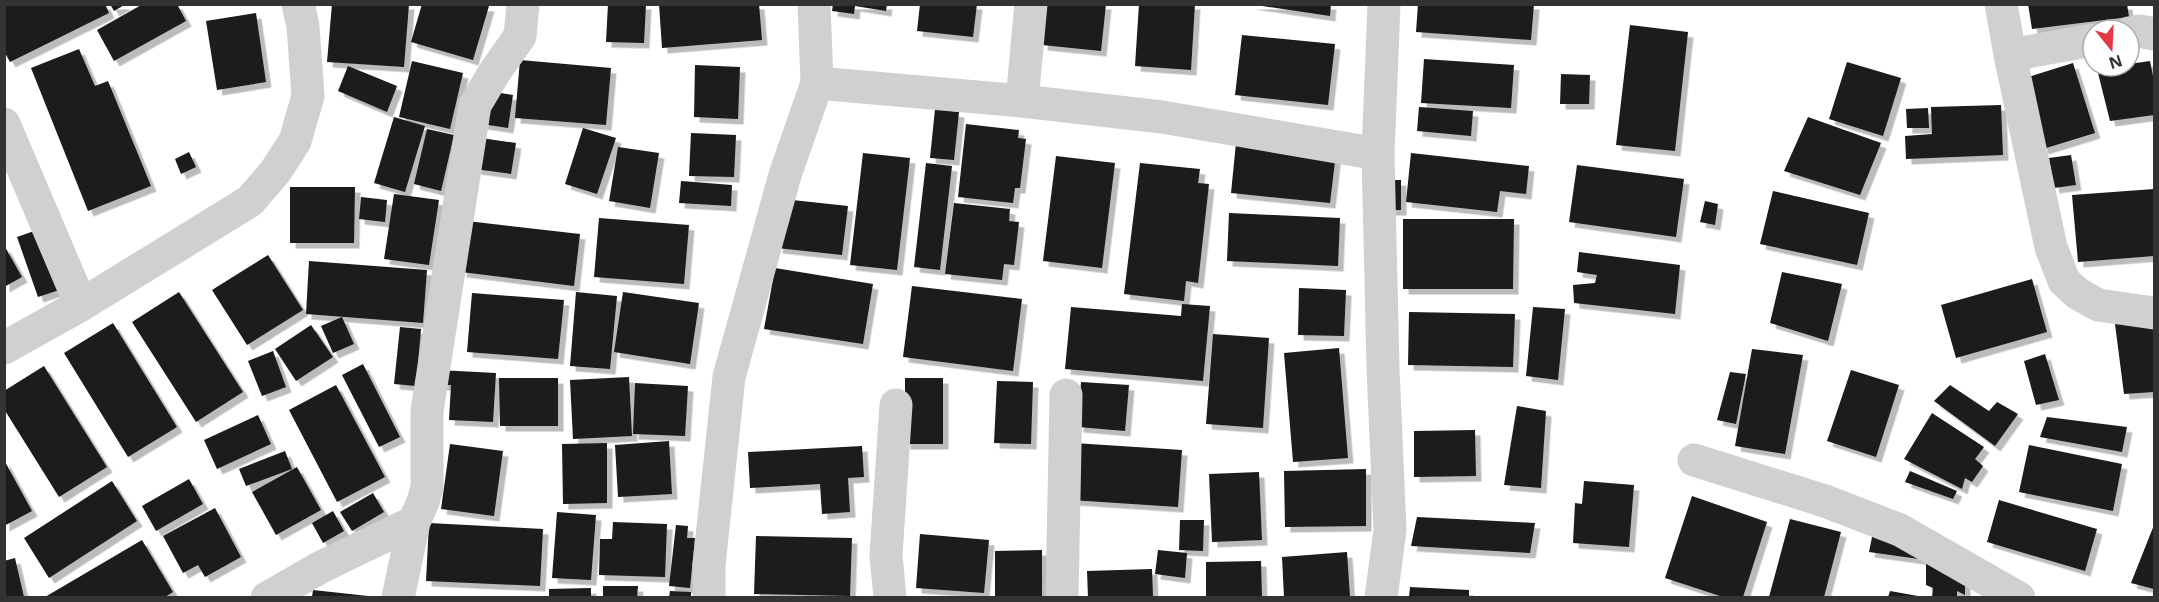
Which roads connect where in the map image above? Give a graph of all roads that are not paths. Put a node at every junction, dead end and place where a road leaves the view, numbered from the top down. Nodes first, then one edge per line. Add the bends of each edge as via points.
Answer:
1 (298, 4) edge
2 (523, 4) edge
3 (814, 4) edge
4 (1031, 4) edge
5 (1384, 4) edge
6 (2001, 4) edge
7 (2081, 42) edge
8 (2010, 55) junction
9 (817, 82) junction
10 (1022, 101) junction
11 (4, 124) edge
12 (1378, 154) junction
13 (81, 305) junction
14 (2154, 312) edge
15 (4, 348) edge
16 (1066, 395) dead end
17 (896, 405) dead end
18 (1694, 460) dead end
19 (414, 522) junction
20 (267, 597) edge
21 (398, 597) edge
22 (709, 597) edge
23 (890, 597) edge
24 (1062, 597) edge
25 (1381, 597) edge
26 (2019, 597) edge

1 - 13 street via 308,96 295,141 275,172 250,201
2 - 19 street via 520,36 475,105 427,411 427,487
3 - 9 street
4 - 10 street
5 - 12 street
6 - 8 street
7 - 8 street
8 - 14 street via 2051,247 2064,281 2098,305
9 - 10 street
9 - 22 street via 785,175 729,377
10 - 12 street via 1162,117
11 - 13 street
12 - 25 street via 1390,530
13 - 15 street
16 - 24 street
17 - 23 street via 886,555
18 - 26 street via 1825,501 1900,530
19 - 20 street
19 - 21 street

